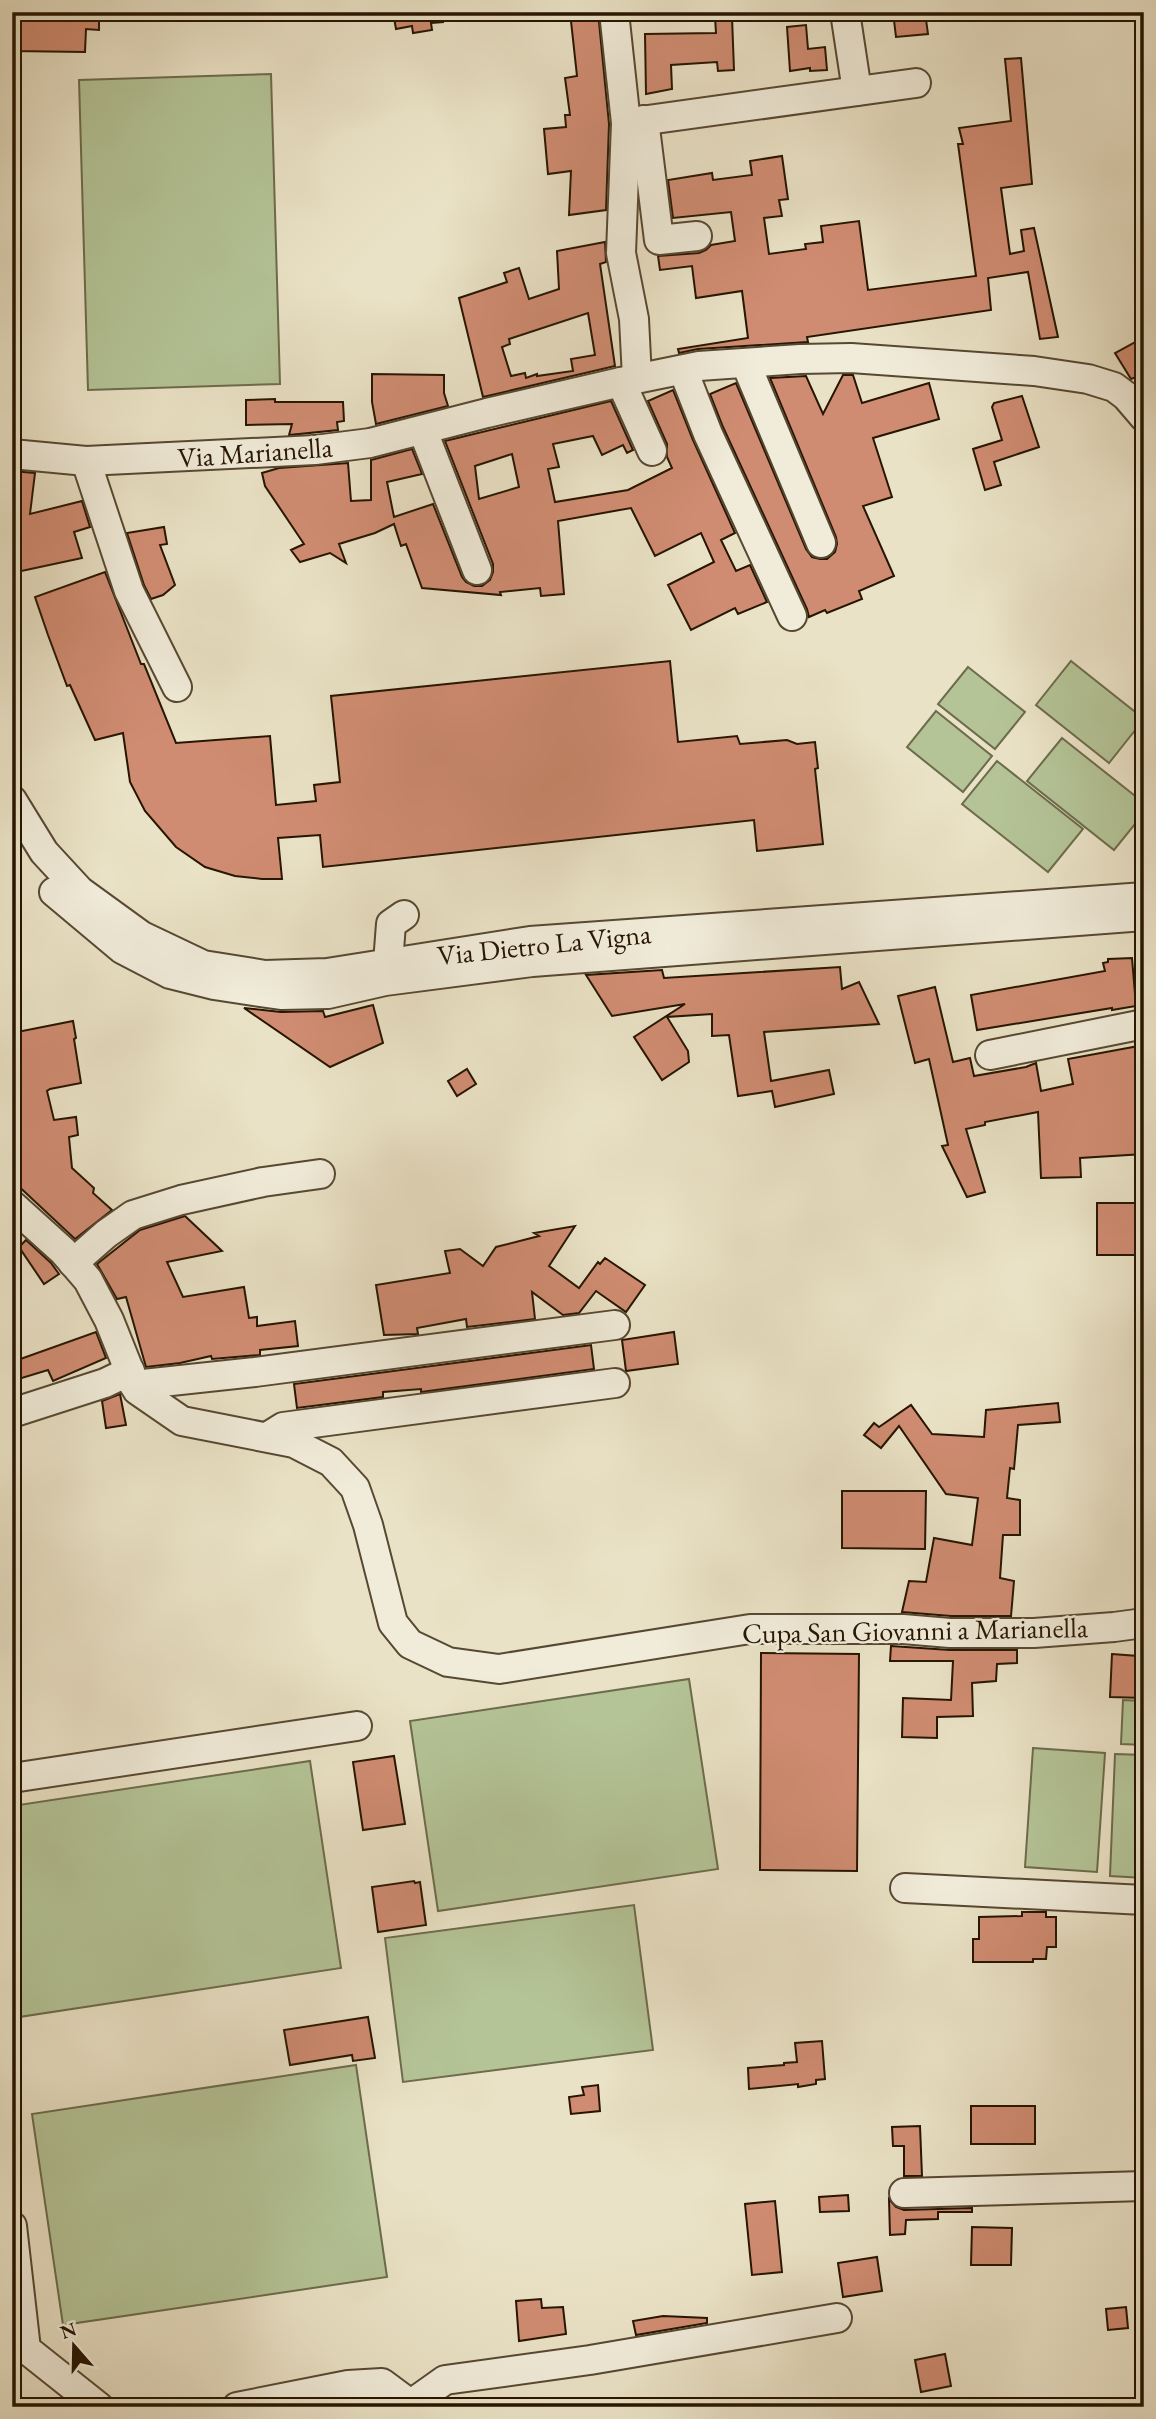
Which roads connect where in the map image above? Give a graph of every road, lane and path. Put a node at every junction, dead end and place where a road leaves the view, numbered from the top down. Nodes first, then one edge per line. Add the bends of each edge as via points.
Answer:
1 (614, 12) edge
2 (845, 12) edge
3 (916, 83) dead end
4 (857, 91) junction
5 (635, 122) junction
6 (697, 236) dead end
7 (746, 364) junction
8 (683, 370) junction
9 (629, 380) junction
10 (1114, 387) junction
11 (1144, 391) edge
12 (1144, 417) edge
13 (423, 431) junction
14 (652, 451) dead end
15 (12, 454) edge
16 (86, 461) junction
17 (821, 543) dead end
18 (477, 570) dead end
19 (792, 616) dead end
20 (177, 687) dead end
21 (12, 800) edge
22 (12, 837) edge
23 (1144, 897) edge
24 (404, 915) dead end
25 (1144, 916) edge
26 (388, 963) junction
27 (1144, 1024) edge
28 (990, 1055) dead end
29 (320, 1174) dead end
30 (13, 1208) edge
31 (74, 1264) junction
32 (615, 1325) dead end
33 (132, 1378) junction
34 (615, 1383) dead end
35 (12, 1413) edge
36 (253, 1435) junction
37 (1144, 1623) edge
38 (357, 1727) dead end
39 (12, 1778) edge
40 (905, 1888) dead end
41 (1144, 1900) edge
42 (1144, 2186) edge
43 (904, 2193) dead end
44 (12, 2226) edge
45 (837, 2318) dead end
46 (408, 2405) edge
47 (99, 2407) edge
48 (237, 2407) edge

1 - 5 street
2 - 4 street
3 - 4 street
4 - 5 street
5 - 6 street via 659,240
5 - 9 street via 621,253 634,319
7 - 8 street, Via Marianella
7 - 10 street, Via Marianella via 851,358 1034,371
7 - 17 street
8 - 9 street, Via Marianella
8 - 19 street
9 - 13 street, Via Marianella
9 - 14 street
10 - 11 street, Via Marianella
10 - 12 street
13 - 16 street, Via Marianella via 315,450
13 - 18 street
15 - 16 street, Via Marianella
16 - 20 street via 129,591
21 - 26 street, Via Dietro La Vigna via 44,852 80,891 142,936 203,965 265,975 327,973
22 - 25 street, Via Dietro La Vigna via 29,864 63,901 122,949 170,974 281,995 328,994 385,981 532,962
23 - 26 street, Via Dietro La Vigna via 544,940
24 - 26 street via 391,924
27 - 28 street
29 - 31 street via 249,1185 133,1215
30 - 31 street, Cupa San Giovanni a Marianella
31 - 33 street, Cupa San Giovanni a Marianella via 88,1280
32 - 33 street via 255,1372
33 - 35 street
33 - 36 street, Cupa San Giovanni a Marianella via 137,1390 182,1422
34 - 36 street via 283,1427
36 - 37 street, Cupa San Giovanni a Marianella via 294,1443 331,1462 355,1488 393,1623 410,1644 447,1662 499,1669 750,1629 1034,1633
38 - 39 street
40 - 41 street
42 - 43 street
44 - 47 street via 26,2349
45 - 46 street via 445,2380
46 - 48 street via 382,2384 348,2385

